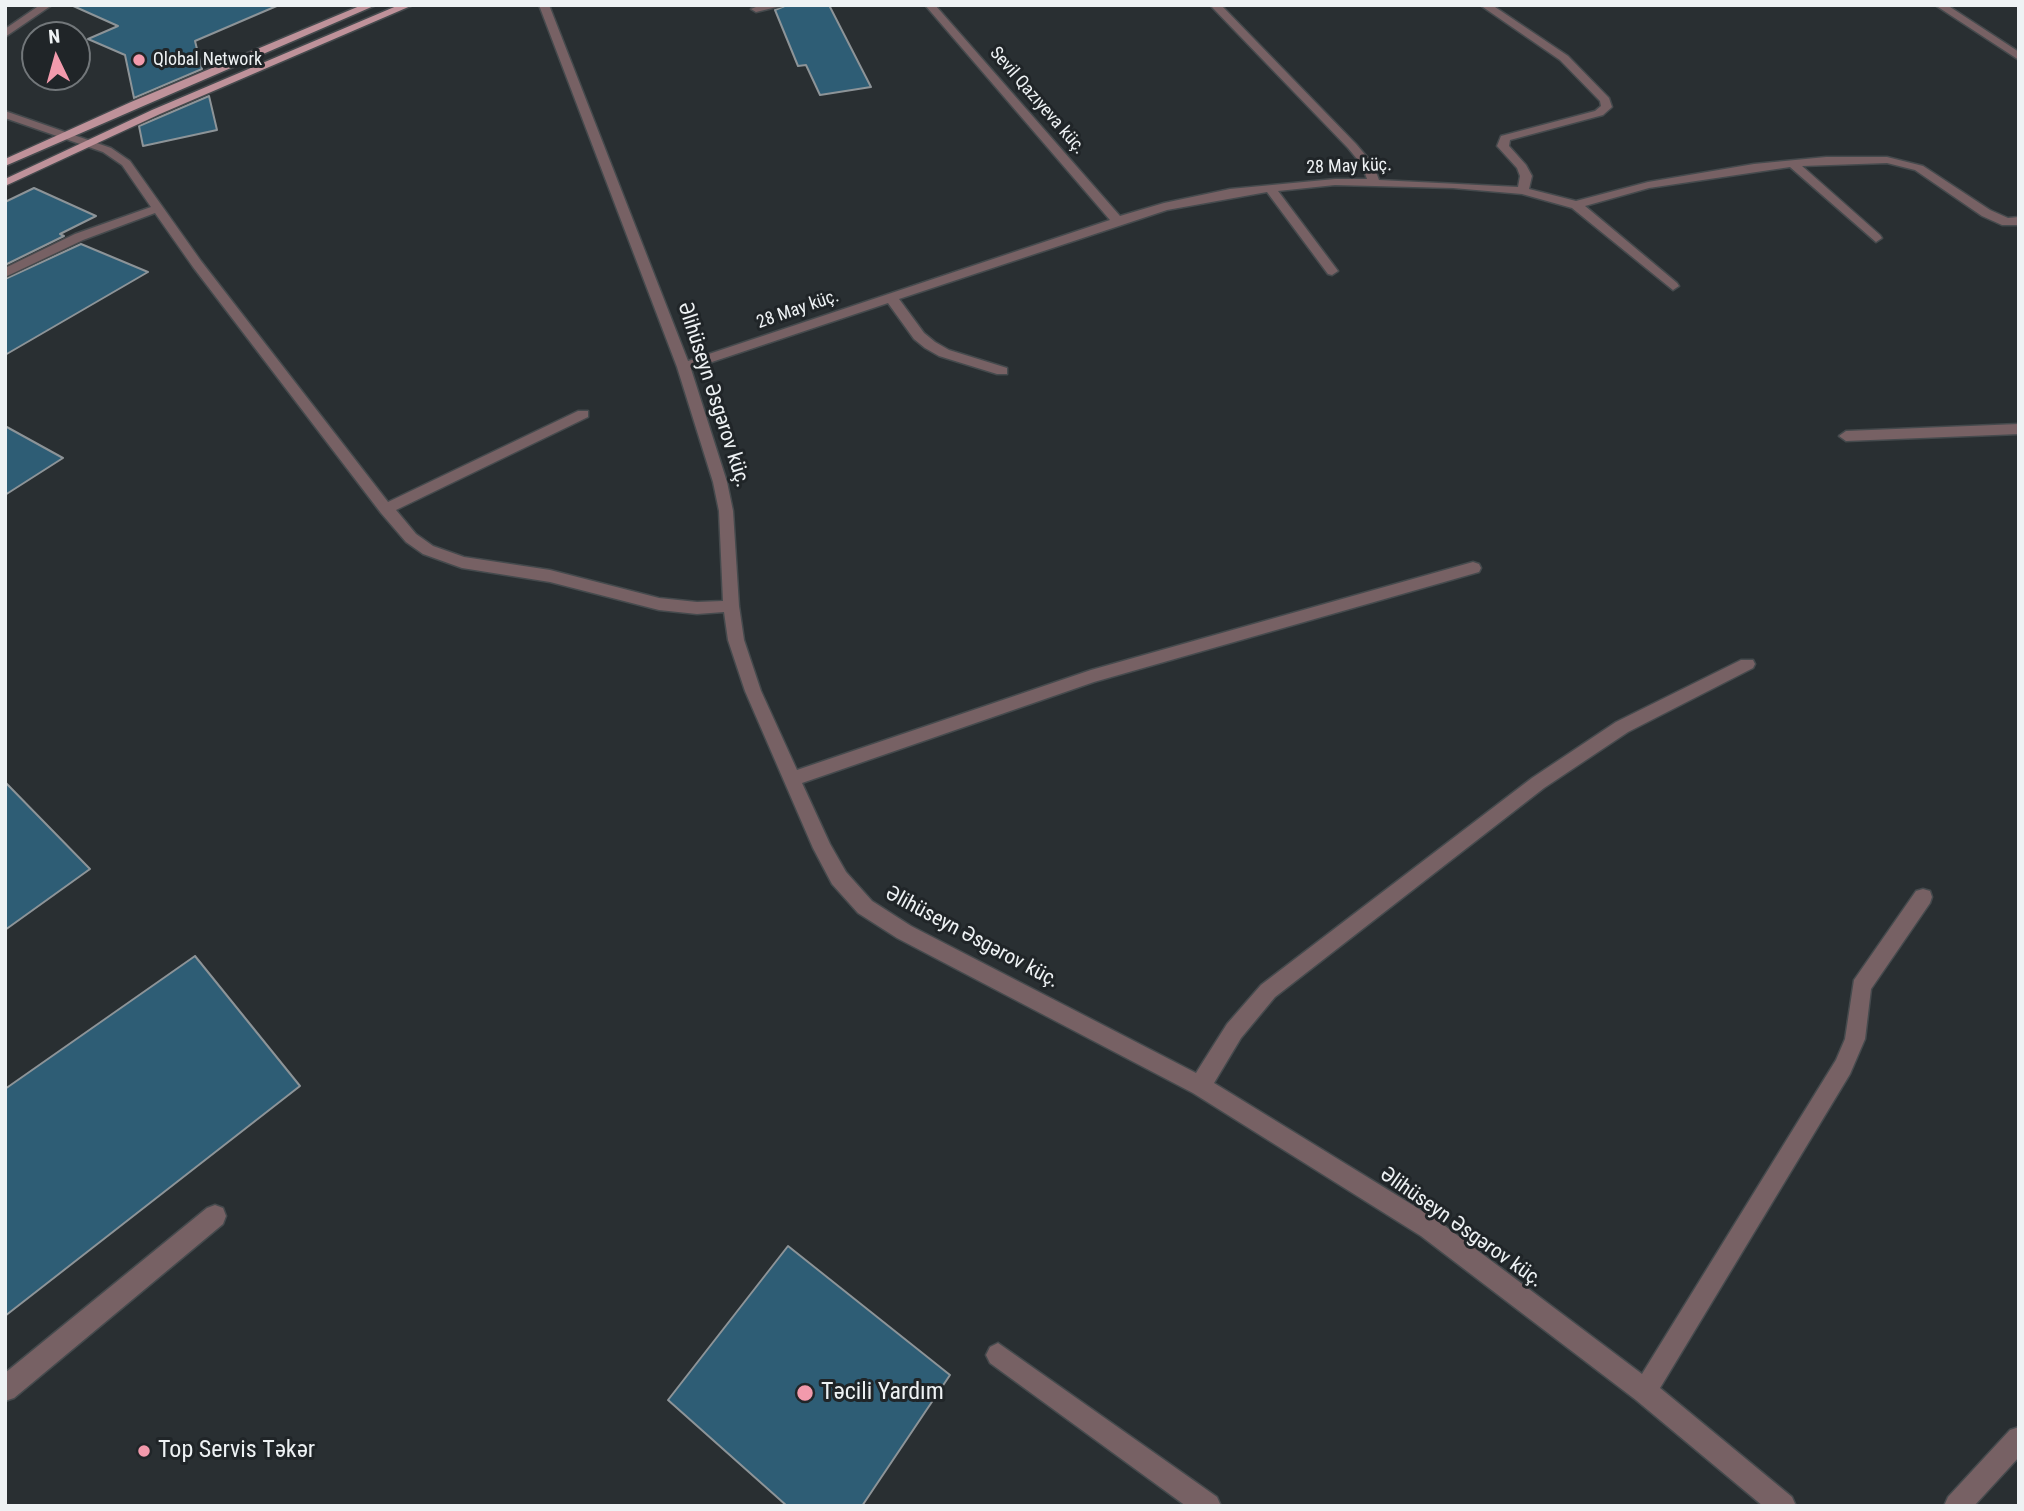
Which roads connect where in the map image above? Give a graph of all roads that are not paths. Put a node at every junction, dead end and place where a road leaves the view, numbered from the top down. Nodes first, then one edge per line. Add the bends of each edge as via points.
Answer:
1 (47, 5) edge
2 (371, 5) edge
3 (408, 5) edge
4 (544, 5) edge
5 (780, 5) edge
6 (930, 5) edge
7 (1215, 5) edge
8 (1485, 5) edge
9 (1940, 5) edge
10 (756, 9) dead end
11 (5, 34) edge
12 (2019, 57) edge
13 (5, 114) edge
14 (64, 135) junction
15 (87, 143) junction
16 (5, 163) edge
17 (1792, 163) junction
18 (1374, 182) junction
19 (5, 183) edge
20 (1270, 188) junction
21 (1523, 191) junction
22 (1576, 205) junction
23 (158, 208) junction
24 (1118, 221) junction
25 (2019, 222) edge
26 (1876, 238) dead end
27 (1332, 271) dead end
28 (5, 273) edge
29 (1673, 286) dead end
30 (891, 298) junction
31 (684, 368) junction
32 (1002, 371) dead end
33 (583, 414) dead end
34 (2019, 429) edge
35 (1846, 436) dead end
36 (386, 509) junction
37 (1473, 568) dead end
38 (730, 606) junction
39 (1747, 663) dead end
40 (792, 779) junction
41 (1923, 897) dead end
42 (1200, 1086) junction
43 (215, 1216) dead end
44 (998, 1355) dead end
45 (5, 1389) edge
46 (1645, 1391) junction
47 (2019, 1439) edge
48 (1208, 1506) edge
49 (1783, 1506) edge
50 (1957, 1506) edge

1 - 11 street
2 - 14 main road
3 - 15 main road
4 - 31 street, Əlihüseyn Əsgərov küç.
5 - 10 street
6 - 24 street, Sevil Qazıyeva küç.
7 - 18 street via 1352,146
8 - 21 street via 1564,58 1607,107 1505,138 1503,146 1526,176
9 - 12 street
13 - 14 street
14 - 15 street
14 - 16 main road
15 - 19 main road
15 - 23 street via 126,163
17 - 22 street, 28 May küç. via 1648,185
17 - 25 street, 28 May küç. via 1905,162 1986,213
17 - 26 street
18 - 20 street, 28 May küç.
18 - 21 street, 28 May küç.
20 - 24 street, 28 May küç. via 1164,207
20 - 27 street
21 - 22 street, 28 May küç.
22 - 29 street
23 - 28 street via 67,242
23 - 36 street
24 - 30 street, 28 May küç.
30 - 31 street, 28 May küç.
30 - 32 street via 930,345
31 - 38 street, Əlihüseyn Əsgərov küç. via 726,511
33 - 36 street
34 - 35 street
36 - 38 street via 428,550 462,562 550,576 669,606
37 - 40 street via 1091,676
38 - 40 street, Əlihüseyn Əsgərov küç. via 753,691
39 - 42 street via 1622,727 1569,762 1322,949 1268,991 1234,1031
40 - 42 street, Əlihüseyn Əsgərov küç. via 821,848 839,878 865,907 904,932
41 - 46 street via 1861,986 1856,1039 1843,1067
42 - 46 street, Əlihüseyn Əsgərov küç. via 1429,1228
43 - 45 street
44 - 48 street
46 - 49 street, Əlihüseyn Əsgərov küç.
47 - 50 street

